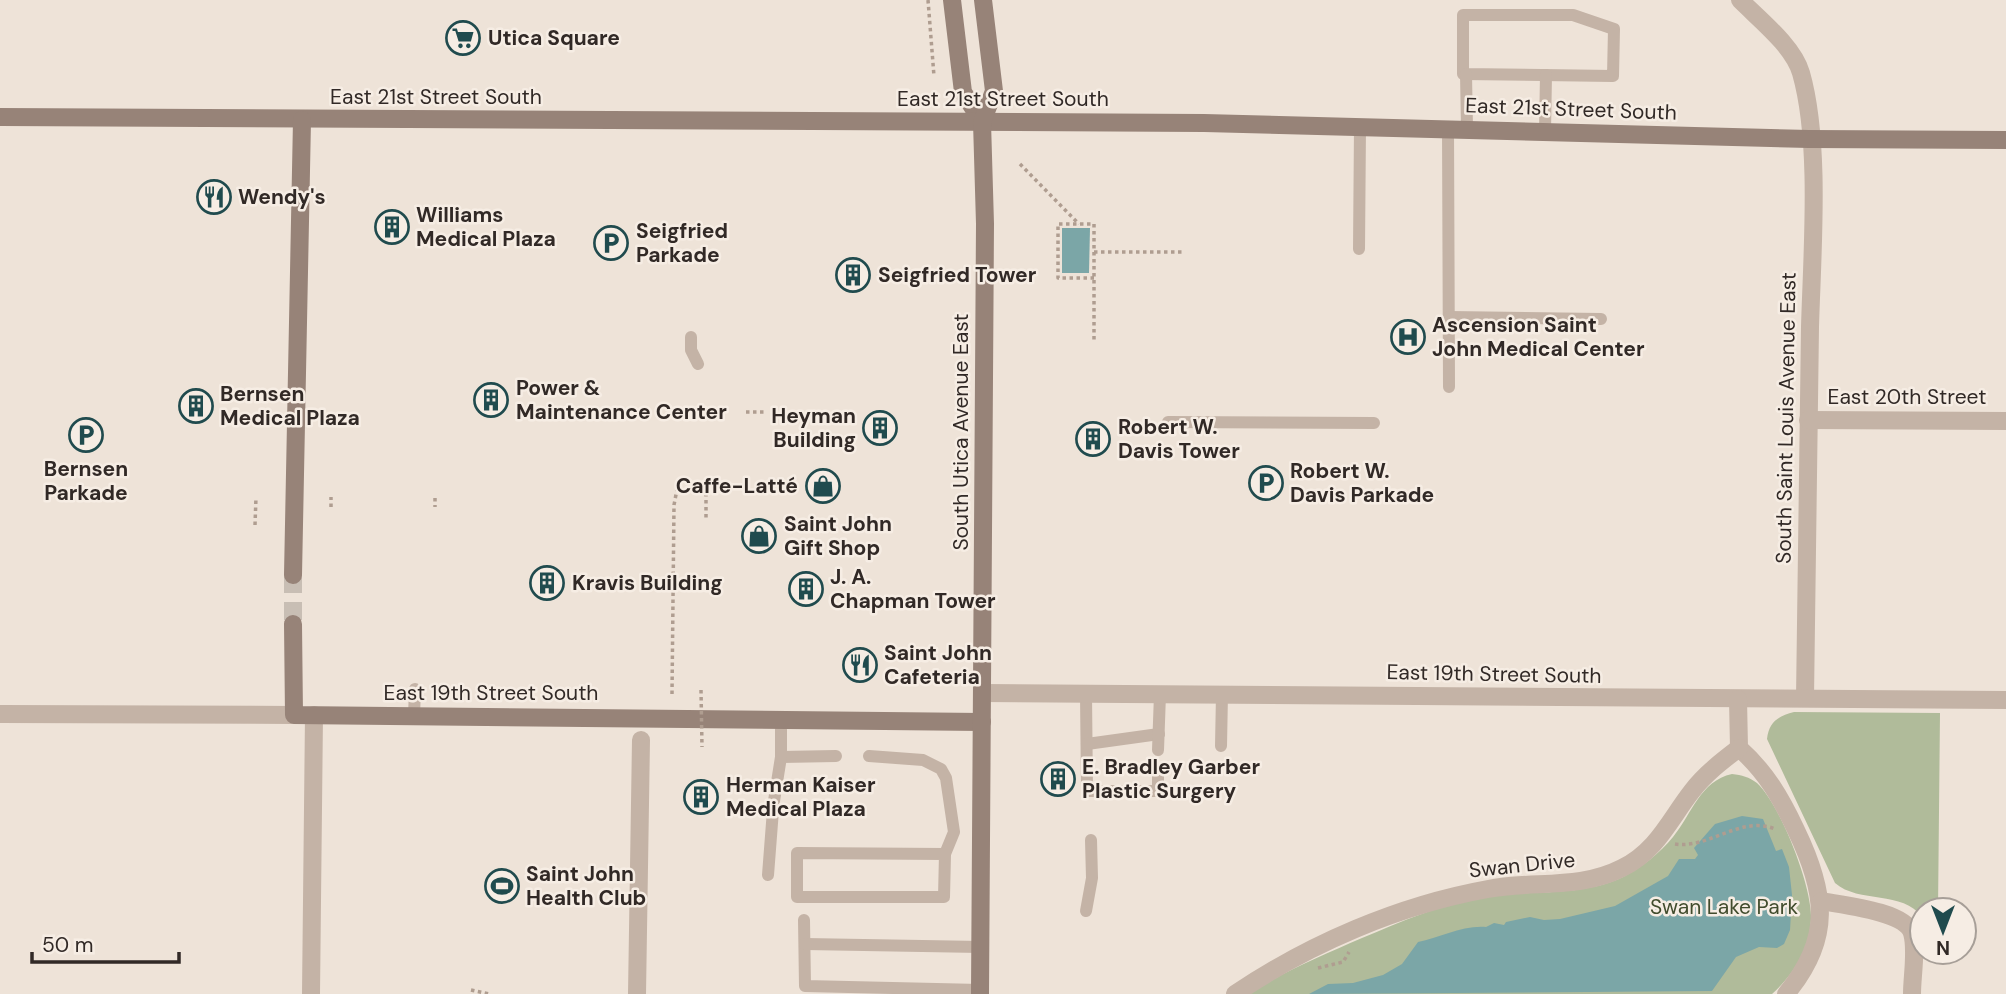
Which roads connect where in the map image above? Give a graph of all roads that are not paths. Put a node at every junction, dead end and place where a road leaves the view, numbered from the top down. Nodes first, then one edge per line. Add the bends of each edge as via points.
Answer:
1 (1740, 0) edge
2 (984, 1) edge
3 (953, 4) edge
4 (1466, 74) junction
5 (1546, 75) junction
6 (0, 117) edge
7 (302, 120) junction
8 (982, 122) junction
9 (1360, 126) junction
10 (1448, 128) junction
11 (1466, 128) junction
12 (1545, 132) junction
13 (1810, 139) junction
14 (2006, 140) edge
15 (1359, 249) dead end
16 (1449, 317) junction
17 (1601, 319) dead end
18 (691, 337) dead end
19 (698, 364) dead end
20 (1449, 387) dead end
21 (1808, 420) junction
22 (2006, 421) edge
23 (1168, 422) dead end
24 (1374, 423) dead end
25 (292, 575) tunnel mouth
26 (293, 624) tunnel mouth
27 (415, 688) dead end
28 (982, 693) junction
29 (1087, 694) junction
30 (1160, 694) junction
31 (1222, 694) junction
32 (1805, 698) junction
33 (1738, 699) junction
34 (2006, 700) edge
35 (0, 715) edge
36 (294, 715) junction
37 (314, 715) junction
38 (414, 716) junction
39 (782, 718) junction
40 (982, 722) junction
41 (1159, 734) junction
42 (641, 740) dead end
43 (1087, 744) junction
44 (1221, 746) dead end
45 (1739, 748) junction
46 (1158, 750) dead end
47 (836, 756) dead end
48 (869, 756) dead end
49 (781, 757) junction
50 (1158, 769) dead end
51 (1091, 840) dead end
52 (945, 854) junction
53 (768, 875) dead end
54 (1821, 901) junction
55 (1086, 911) dead end
56 (804, 920) dead end
57 (805, 944) junction
58 (981, 947) junction
59 (981, 992) edge
60 (311, 994) edge
61 (636, 994) edge
62 (1235, 994) edge
63 (1786, 994) edge
64 (1912, 994) edge

1 - 13 street, South Saint Louis Avenue East via 1800,70
2 - 3 main road
2 - 8 main road, South Utica Avenue East via 994,91
3 - 8 main road via 963,92
4 - 5 lane
4 - 5 lane via 1463,15 1573,15 1614,29 1613,76
4 - 11 lane
5 - 12 lane
6 - 7 main road, East 21st Street South
7 - 8 main road, East 21st Street South
7 - 25 main road
8 - 9 main road, East 21st Street South
8 - 28 main road, South Utica Avenue East
9 - 10 main road, East 21st Street South
9 - 15 lane
10 - 11 main road, East 21st Street South
10 - 16 lane
11 - 12 main road, East 21st Street South
12 - 13 main road, East 21st Street South
13 - 14 main road, East 21st Street South
13 - 21 street, South Saint Louis Avenue East
16 - 17 lane
16 - 20 lane
18 - 19 lane
21 - 22 street, East 20th Street
21 - 32 street, South Saint Louis Avenue East
23 - 24 lane
26 - 36 main road
27 - 38 lane
28 - 29 street, East 19th Street South
28 - 40 main road, South Utica Avenue East
29 - 30 street, East 19th Street South
29 - 43 lane
30 - 31 street, East 19th Street South
30 - 41 lane
31 - 33 street, East 19th Street South
31 - 44 lane
32 - 33 street, East 19th Street South
32 - 34 street, East 19th Street South
33 - 45 street
35 - 36 street, East 19th Street South
36 - 37 main road, East 19th Street South
37 - 38 main road, East 19th Street South
37 - 60 street
38 - 39 main road, East 19th Street South
39 - 40 main road, East 19th Street South
39 - 49 lane
40 - 58 main road, South Utica Avenue East
41 - 43 lane
41 - 46 lane
42 - 61 street
43 - 50 lane via 1087,791 1158,791
45 - 54 street via 1759,766 1782,800 1816,874
45 - 62 street, Swan Drive via 1698,784 1650,849 1625,867 1581,883 1518,884 1414,907 1300,955
47 - 49 lane
48 - 52 lane via 923,760 942,769 954,832
49 - 53 lane
51 - 55 lane via 1092,878
52 - 52 lane via 944,897 797,897 797,853
54 - 63 street via 1815,945
54 - 64 street via 1907,923 1913,934
56 - 57 lane
57 - 58 lane
57 - 59 lane via 805,986
58 - 59 main road, South Utica Avenue East

